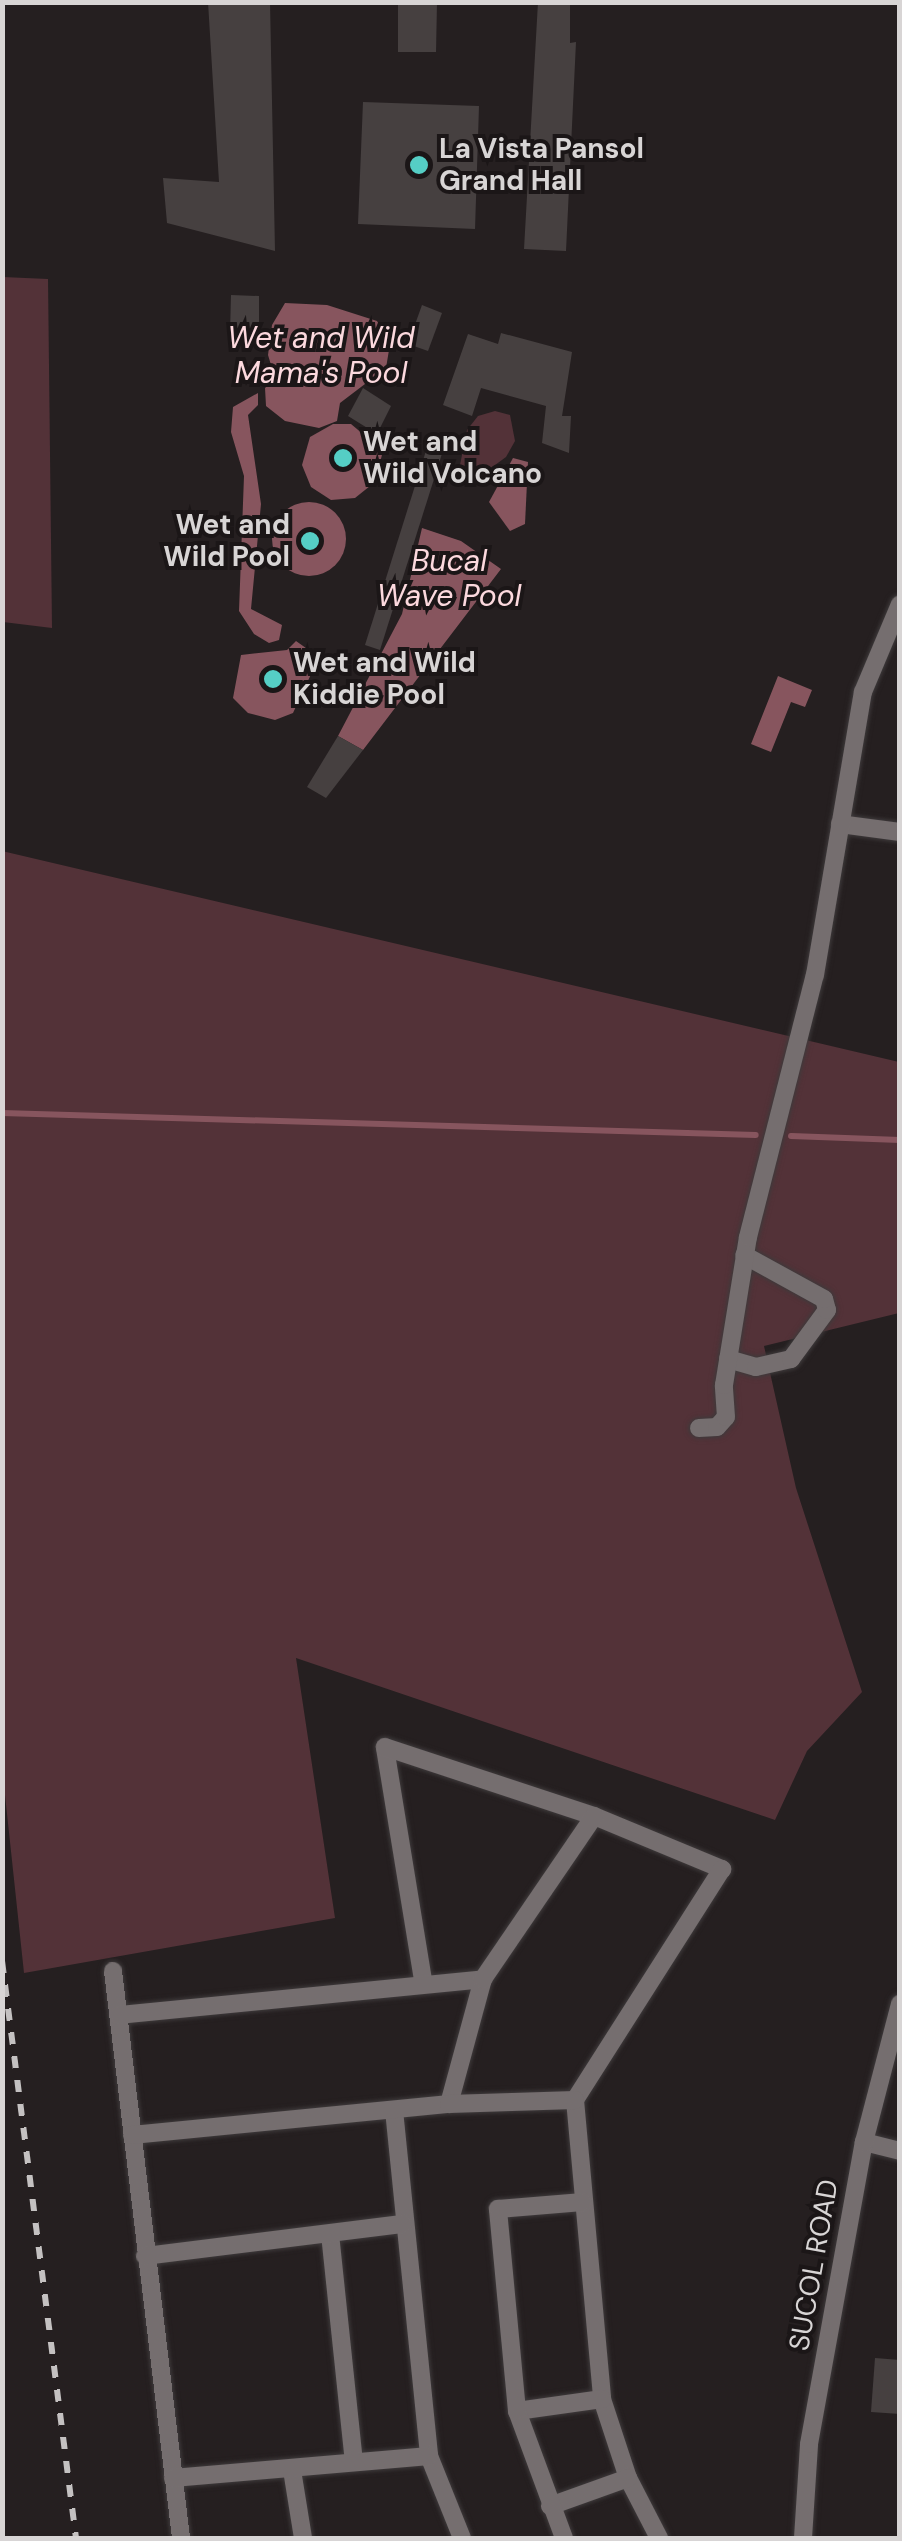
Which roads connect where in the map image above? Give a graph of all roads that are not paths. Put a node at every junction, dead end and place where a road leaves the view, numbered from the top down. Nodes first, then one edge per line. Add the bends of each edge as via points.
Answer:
1 (900, 604) edge
2 (840, 824) junction
3 (900, 832) edge
4 (744, 1256) junction
5 (728, 1359) junction
6 (700, 1428) dead end
7 (594, 1816) junction
8 (113, 1971) dead end
9 (483, 1979) junction
10 (423, 1980) junction
11 (900, 2004) edge
12 (119, 2014) junction
13 (575, 2100) junction
14 (449, 2104) junction
15 (394, 2110) junction
16 (132, 2135) junction
17 (864, 2142) junction
18 (900, 2151) edge
19 (583, 2202) junction
20 (403, 2224) junction
21 (330, 2234) junction
22 (145, 2256) junction
23 (602, 2399) junction
24 (517, 2411) junction
25 (428, 2456) junction
26 (354, 2462) junction
27 (292, 2470) junction
28 (173, 2478) junction
29 (628, 2478) junction
30 (550, 2506) junction
31 (182, 2538) edge
32 (303, 2538) edge
33 (462, 2538) edge
34 (564, 2538) edge
35 (659, 2538) edge
36 (804, 2538) edge

1 - 2 street via 863,692
2 - 3 street
2 - 4 street via 815,975
4 - 5 street
4 - 5 street via 824,1299 827,1310 790,1359 756,1367
5 - 6 street via 726,1417 717,1427
7 - 9 street
7 - 10 street via 385,1747
7 - 13 street via 722,1869
8 - 12 street
9 - 10 street
9 - 14 street
10 - 12 street
11 - 17 street, SUCOL ROAD
12 - 16 street
13 - 14 street
13 - 19 street
14 - 15 street
15 - 16 street
15 - 20 street
16 - 22 street
17 - 18 street
17 - 36 street, SUCOL ROAD via 810,2444
19 - 23 street
19 - 24 street via 498,2209
20 - 21 street
20 - 25 street
21 - 22 street
21 - 26 street
22 - 28 street
23 - 24 street
23 - 29 street
24 - 30 street
25 - 26 street
25 - 33 street
26 - 27 street
27 - 28 street
27 - 32 street
28 - 31 street
29 - 30 street
29 - 35 street
30 - 34 street

